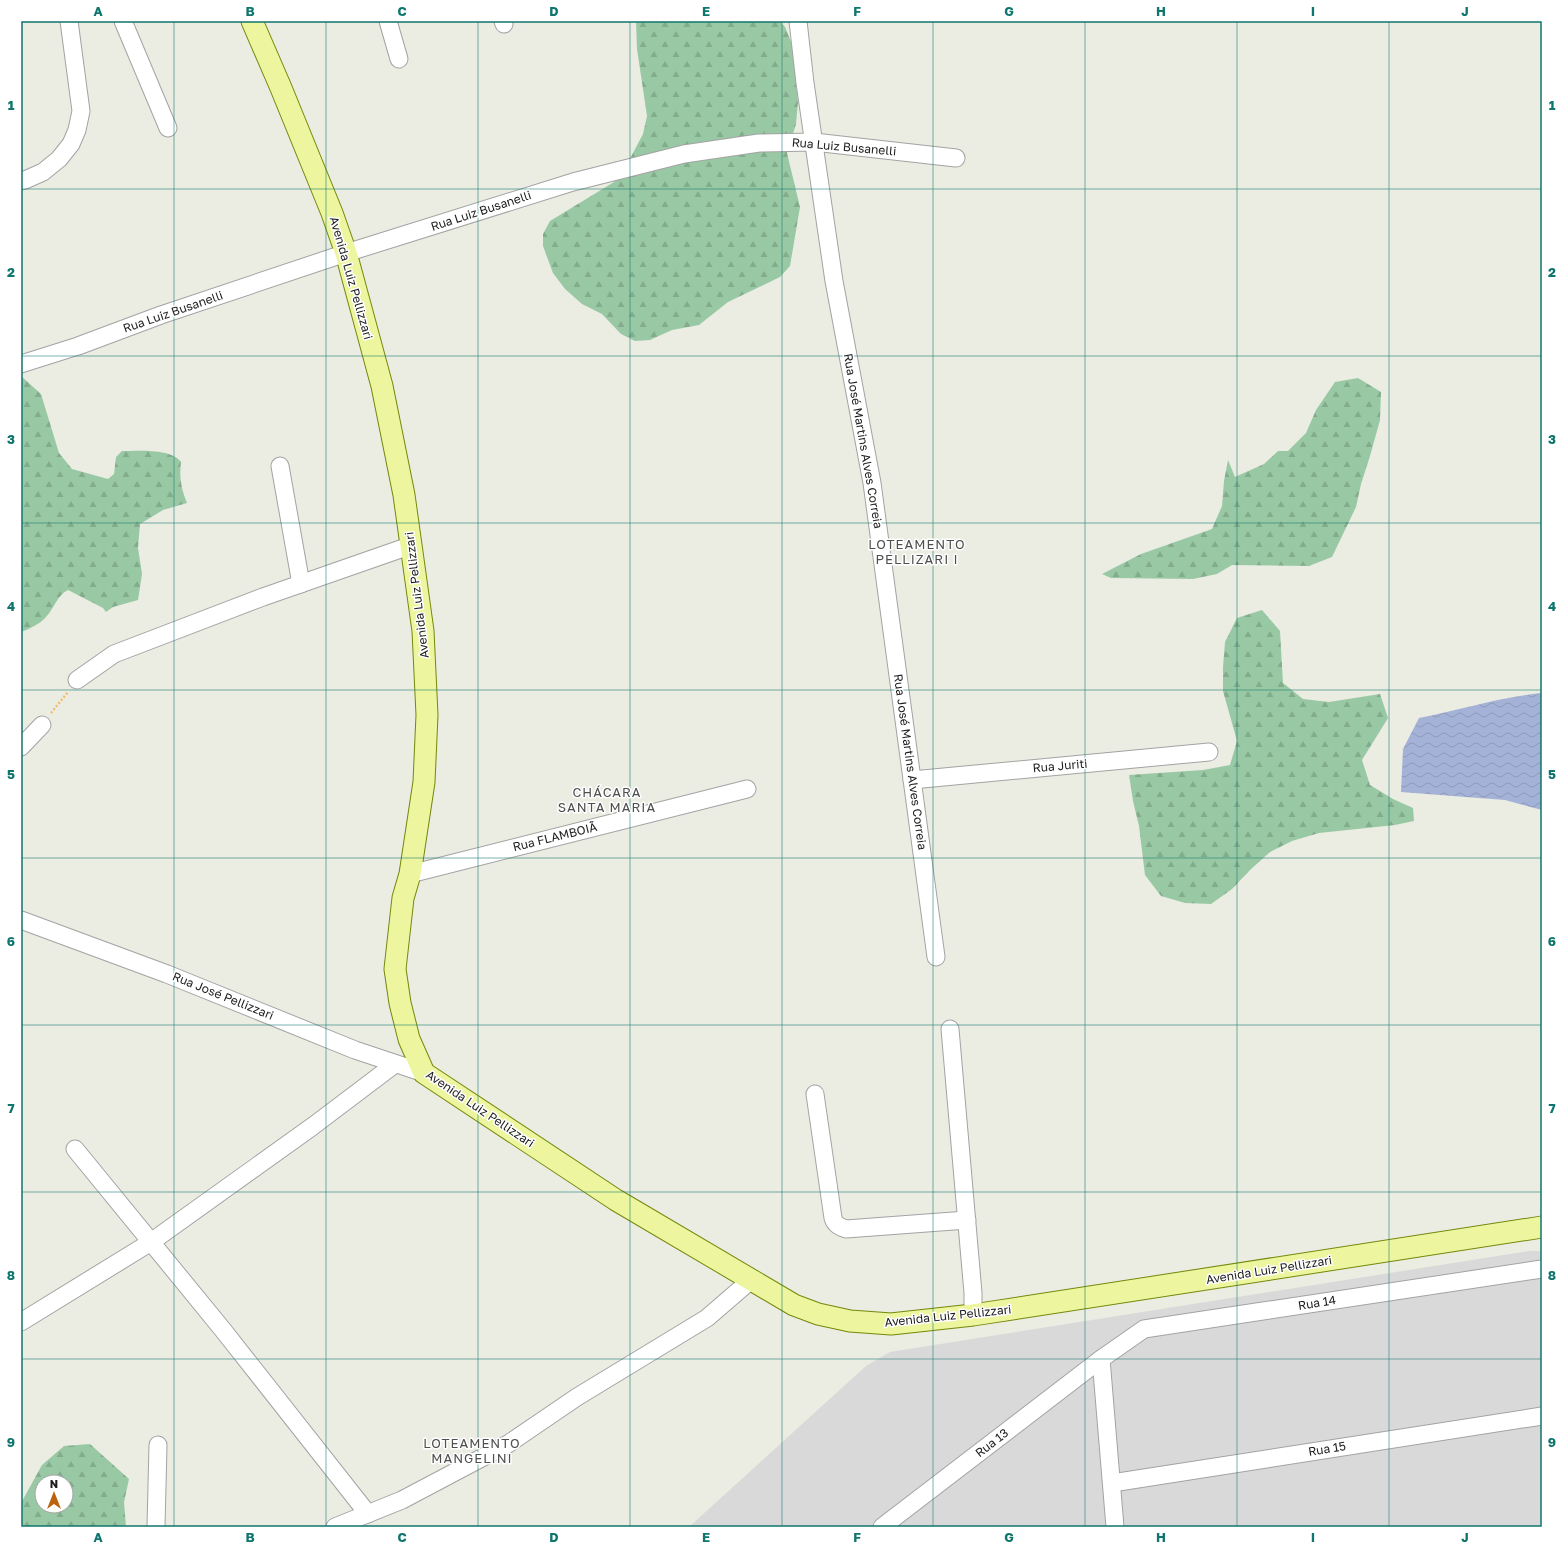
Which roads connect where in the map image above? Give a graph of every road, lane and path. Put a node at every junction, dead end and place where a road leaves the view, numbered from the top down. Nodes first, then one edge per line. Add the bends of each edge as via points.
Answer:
1 (69, 21) edge
2 (123, 21) edge
3 (252, 21) edge
4 (388, 21) edge
5 (798, 21) edge
6 (399, 59) dead end
7 (168, 128) dead end
8 (814, 142) junction
9 (956, 158) dead end
10 (21, 181) edge
11 (346, 253) junction
12 (21, 364) edge
13 (280, 466) dead end
14 (412, 545) junction
15 (301, 584) junction
16 (77, 680) joint
17 (42, 725) joint
18 (21, 747) edge
19 (1209, 752) dead end
20 (912, 780) junction
21 (747, 789) dead end
22 (410, 874) junction
23 (21, 920) edge
24 (936, 958) dead end
25 (950, 1029) dead end
26 (395, 1064) junction
27 (424, 1073) junction
28 (815, 1094) dead end
29 (75, 1149) dead end
30 (967, 1220) junction
31 (1542, 1227) edge
32 (151, 1242) junction
33 (1542, 1269) edge
34 (751, 1280) junction
35 (973, 1315) junction
36 (21, 1322) edge
37 (1101, 1359) junction
38 (1542, 1416) edge
39 (158, 1445) dead end
40 (1112, 1483) junction
41 (368, 1514) junction
42 (156, 1527) edge
43 (335, 1527) edge
44 (882, 1527) edge
45 (1115, 1527) edge

1 - 10 street via 81,111 77,130 71,144 59,159 43,172
2 - 7 street
3 - 11 main road, Avenida Luiz Pellizzari via 332,213
4 - 6 street
5 - 8 street, Rua José Martins Alves Correia
8 - 9 street, Rua Luiz Busanelli
8 - 11 street, Rua Luiz Busanelli via 759,143 684,154 573,182
8 - 20 street, Rua José Martins Alves Correia via 834,281 872,483
11 - 12 street, Rua Luiz Busanelli
11 - 14 main road, Avenida Luiz Pellizzari via 382,386
13 - 15 street
14 - 15 street
14 - 22 main road, Avenida Luiz Pellizzari via 423,631 427,715 424,782
15 - 16 street via 114,654
16 - 17 path
17 - 18 street
19 - 20 street, Rua Juriti
20 - 24 street, Rua José Martins Alves Correia
21 - 22 street, Rua FLAMBOIÃ
22 - 27 main road, Avenida Luiz Pellizzari via 403,898 395,969 409,1039
23 - 26 street, Rua José Pellizzari via 167,974
25 - 30 street
26 - 27 street, Rua José Pellizzari
26 - 32 street via 319,1122
27 - 34 main road, Avenida Luiz Pellizzari via 616,1200
28 - 30 street via 833,1218 840,1227 846,1230
29 - 32 street
30 - 35 street
31 - 35 main road, Avenida Luiz Pellizzari
32 - 36 street
32 - 41 street
33 - 37 street, Rua 14 via 1144,1329
34 - 35 main road, Avenida Luiz Pellizzari via 794,1305 818,1314 850,1321 891,1324
34 - 41 street via 707,1318 583,1394 508,1444 402,1500
37 - 40 street
37 - 44 street, Rua 13
38 - 40 street, Rua 15
39 - 42 street
40 - 45 street
41 - 43 street

